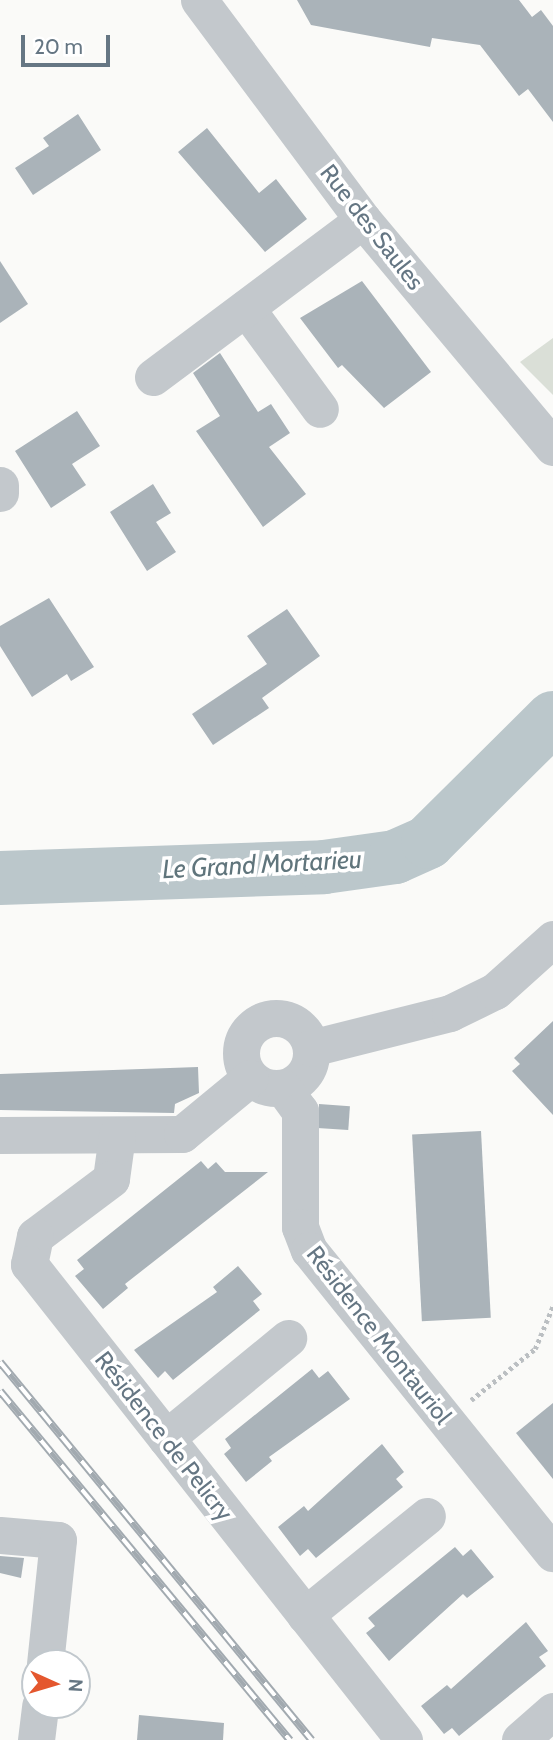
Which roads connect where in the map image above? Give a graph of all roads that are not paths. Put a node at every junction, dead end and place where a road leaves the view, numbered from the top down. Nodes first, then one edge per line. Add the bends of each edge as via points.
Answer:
1 (199, 0) edge
2 (363, 220) junction
3 (246, 308) junction
4 (153, 377) dead end
5 (320, 409) dead end
6 (553, 447) edge
7 (0, 485) edge
8 (0, 493) edge
9 (553, 939) edge
10 (311, 1048) junction
11 (267, 1083) junction
12 (0, 1135) edge
13 (117, 1135) junction
14 (288, 1338) dead end
15 (166, 1438) junction
16 (427, 1516) dead end
17 (0, 1535) edge
18 (553, 1553) edge
19 (305, 1615) junction
20 (46, 1649) edge
21 (553, 1711) edge
22 (38, 1719) edge
23 (36, 1740) edge
24 (404, 1740) edge
25 (520, 1740) edge

1 - 2 street, Rue des Saules
2 - 3 street
2 - 6 street, Rue des Saules
3 - 4 street
3 - 5 street
7 - 8 street
9 - 10 street via 495,991 450,1013
10 - 11 street via 306,1072
10 - 11 street via 295,1024 260,1021 240,1052
11 - 13 street via 182,1135
11 - 18 street, Résidence Montauriol via 300,1111 300,1227 309,1250
12 - 13 street
13 - 15 street, Résidence de Pelicry via 111,1179 35,1236 29,1264
14 - 15 street
15 - 19 street, Résidence de Pelicry
16 - 19 street
17 - 20 street via 58,1540
19 - 24 street, Résidence de Pelicry
21 - 25 street
22 - 23 street

